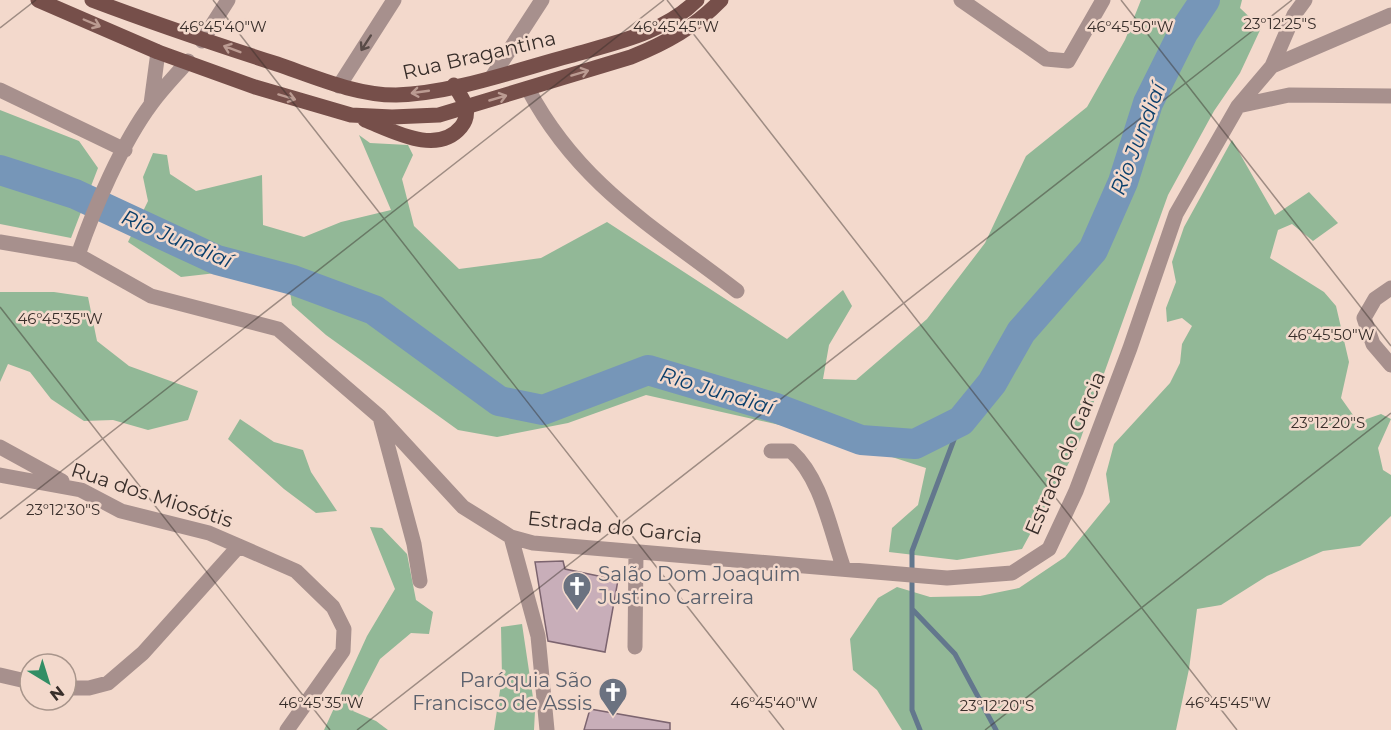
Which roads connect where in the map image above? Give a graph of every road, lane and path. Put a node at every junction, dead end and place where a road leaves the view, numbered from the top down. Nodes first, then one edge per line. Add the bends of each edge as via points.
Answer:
1 (38, 0) edge
2 (92, 0) edge
3 (228, 0) edge
4 (394, 0) edge
5 (542, 0) edge
6 (697, 0) edge
7 (722, 0) edge
8 (961, 0) edge
9 (1103, 0) edge
10 (1305, 0) edge
11 (1391, 15) edge
12 (202, 40) junction
13 (166, 54) junction
14 (188, 61) junction
15 (538, 64) junction
16 (1272, 66) junction
17 (492, 77) junction
18 (454, 85) junction
19 (339, 86) junction
20 (528, 89) junction
21 (0, 90) edge
22 (1391, 96) edge
23 (151, 104) junction
24 (1238, 106) junction
25 (467, 107) junction
26 (351, 115) junction
27 (125, 150) junction
28 (0, 242) edge
29 (78, 255) junction
30 (1391, 288) edge
31 (737, 291) dead end
32 (1391, 365) edge
33 (380, 417) junction
34 (0, 447) edge
35 (771, 451) dead end
36 (0, 474) edge
37 (81, 490) junction
38 (511, 537) junction
39 (240, 546) junction
40 (636, 552) junction
41 (844, 569) junction
42 (420, 581) dead end
43 (635, 647) dead end
44 (0, 675) edge
45 (18, 679) edge
46 (78, 688) edge
47 (287, 730) edge
48 (547, 730) edge

1 -> 13 main road
2 - 12 main road, Rua Bragantina
3 - 12 street
4 -> 19 street
5 - 17 street
6 - 15 main road, Rua Bragantina via 672,20 651,30
20 -> 7 main road via 660,46
8 - 9 street via 1046,59 1068,61
10 - 16 street via 1294,15
11 - 16 street, Estrada do Garcia
19 -> 12 main road, Rua Bragantina
13 - 14 main road
13 - 23 street
14 - 23 street
14 -> 26 main road via 255,87
15 - 17 main road, Rua Bragantina
15 - 20 main road
16 - 24 street, Estrada do Garcia
17 - 18 main road, Rua Bragantina
18 -> 19 main road, Rua Bragantina via 394,95
18 - 25 main road
25 -> 20 main road
20 - 31 street via 555,135 594,180 616,201
21 - 27 street
22 - 24 street via 1289,95
23 - 27 street
24 - 41 street, Estrada do Garcia via 1176,214 1122,370 1076,491 1049,549 1012,573 947,578
25 - 26 main road via 414,117
25 - 26 main road via 466,121 459,129 451,136 434,140 413,138
27 - 29 street
28 - 29 street, Estrada do Garcia
29 - 33 street, Estrada do Garcia via 152,296 278,329
30 - 32 street via 1375,299 1364,318 1373,344
33 - 38 street, Estrada do Garcia via 463,507
33 - 42 street via 412,534
34 - 37 street
35 - 41 street via 791,451 812,477
36 - 37 street, Rua dos Miosótis
37 - 39 street, Rua dos Miosótis via 122,511 208,533
38 - 40 street, Estrada do Garcia via 533,543
38 - 48 street via 538,636
39 - 46 street via 143,653 108,683
39 - 47 street, Rua dos Miosótis via 296,571 333,608 344,629 343,651
40 - 41 street, Estrada do Garcia
40 - 43 street
44 - 45 street

